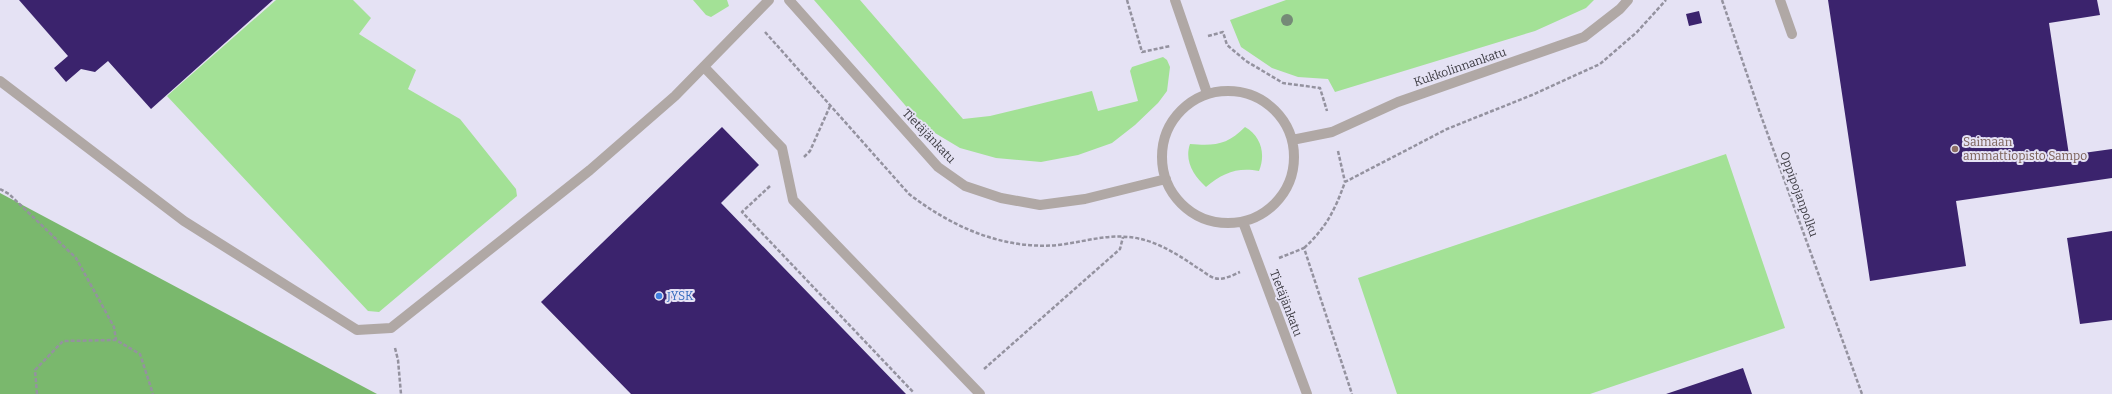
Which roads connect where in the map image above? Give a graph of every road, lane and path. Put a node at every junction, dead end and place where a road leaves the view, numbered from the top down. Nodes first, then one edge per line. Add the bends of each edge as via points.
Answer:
1 (770, 0) edge
2 (789, 0) edge
3 (1175, 0) edge
4 (1628, 0) edge
5 (1666, 0) edge
6 (1722, 0) edge
7 (1780, 0) edge
8 (1792, 34) dead end
9 (704, 67) junction
10 (0, 81) edge
11 (1207, 93) junction
12 (1292, 140) junction
13 (1342, 165) dead end
14 (1166, 179) junction
15 (1345, 182) junction
16 (0, 189) edge
17 (1243, 222) junction
18 (1123, 237) dead end
19 (1304, 248) junction
20 (1285, 256) dead end
21 (391, 328) junction
22 (116, 340) junction
23 (969, 383) junction
24 (37, 394) edge
25 (153, 394) edge
26 (401, 394) edge
27 (980, 394) edge
28 (1307, 394) edge
29 (1352, 394) edge
30 (1862, 394) edge

1 - 9 street
2 - 14 street, Tietäjänkatu via 938,167 966,186 1001,198 1040,205 1085,199
3 - 11 street
4 - 12 street, Kukkolinnankatu via 1584,37 1398,102 1332,132
5 - 15 path via 1637,32 1600,64 1532,95 1447,128
6 - 30 path, Oppipojanpolku via 1760,113
7 - 8 street
9 - 21 street via 675,96 590,170
9 - 23 street via 782,148 793,200
10 - 21 street via 184,221 270,276 357,330
11 - 12 street via 1233,90 1259,97 1280,113
11 - 14 street via 1184,107 1168,128 1162,153
12 - 17 street via 1295,163 1288,188 1270,209
13 - 15 path
14 - 17 street via 1178,201 1198,216 1222,223
15 - 19 path via 1334,211 1319,234
16 - 22 path via 9,194 76,258 114,327
17 - 28 street, Tietäjänkatu
18 - 23 path via 1120,249
19 - 20 path
19 - 29 path
21 - 26 path via 398,360
22 - 24 path via 63,341 35,370
22 - 25 path via 140,354
23 - 27 street

